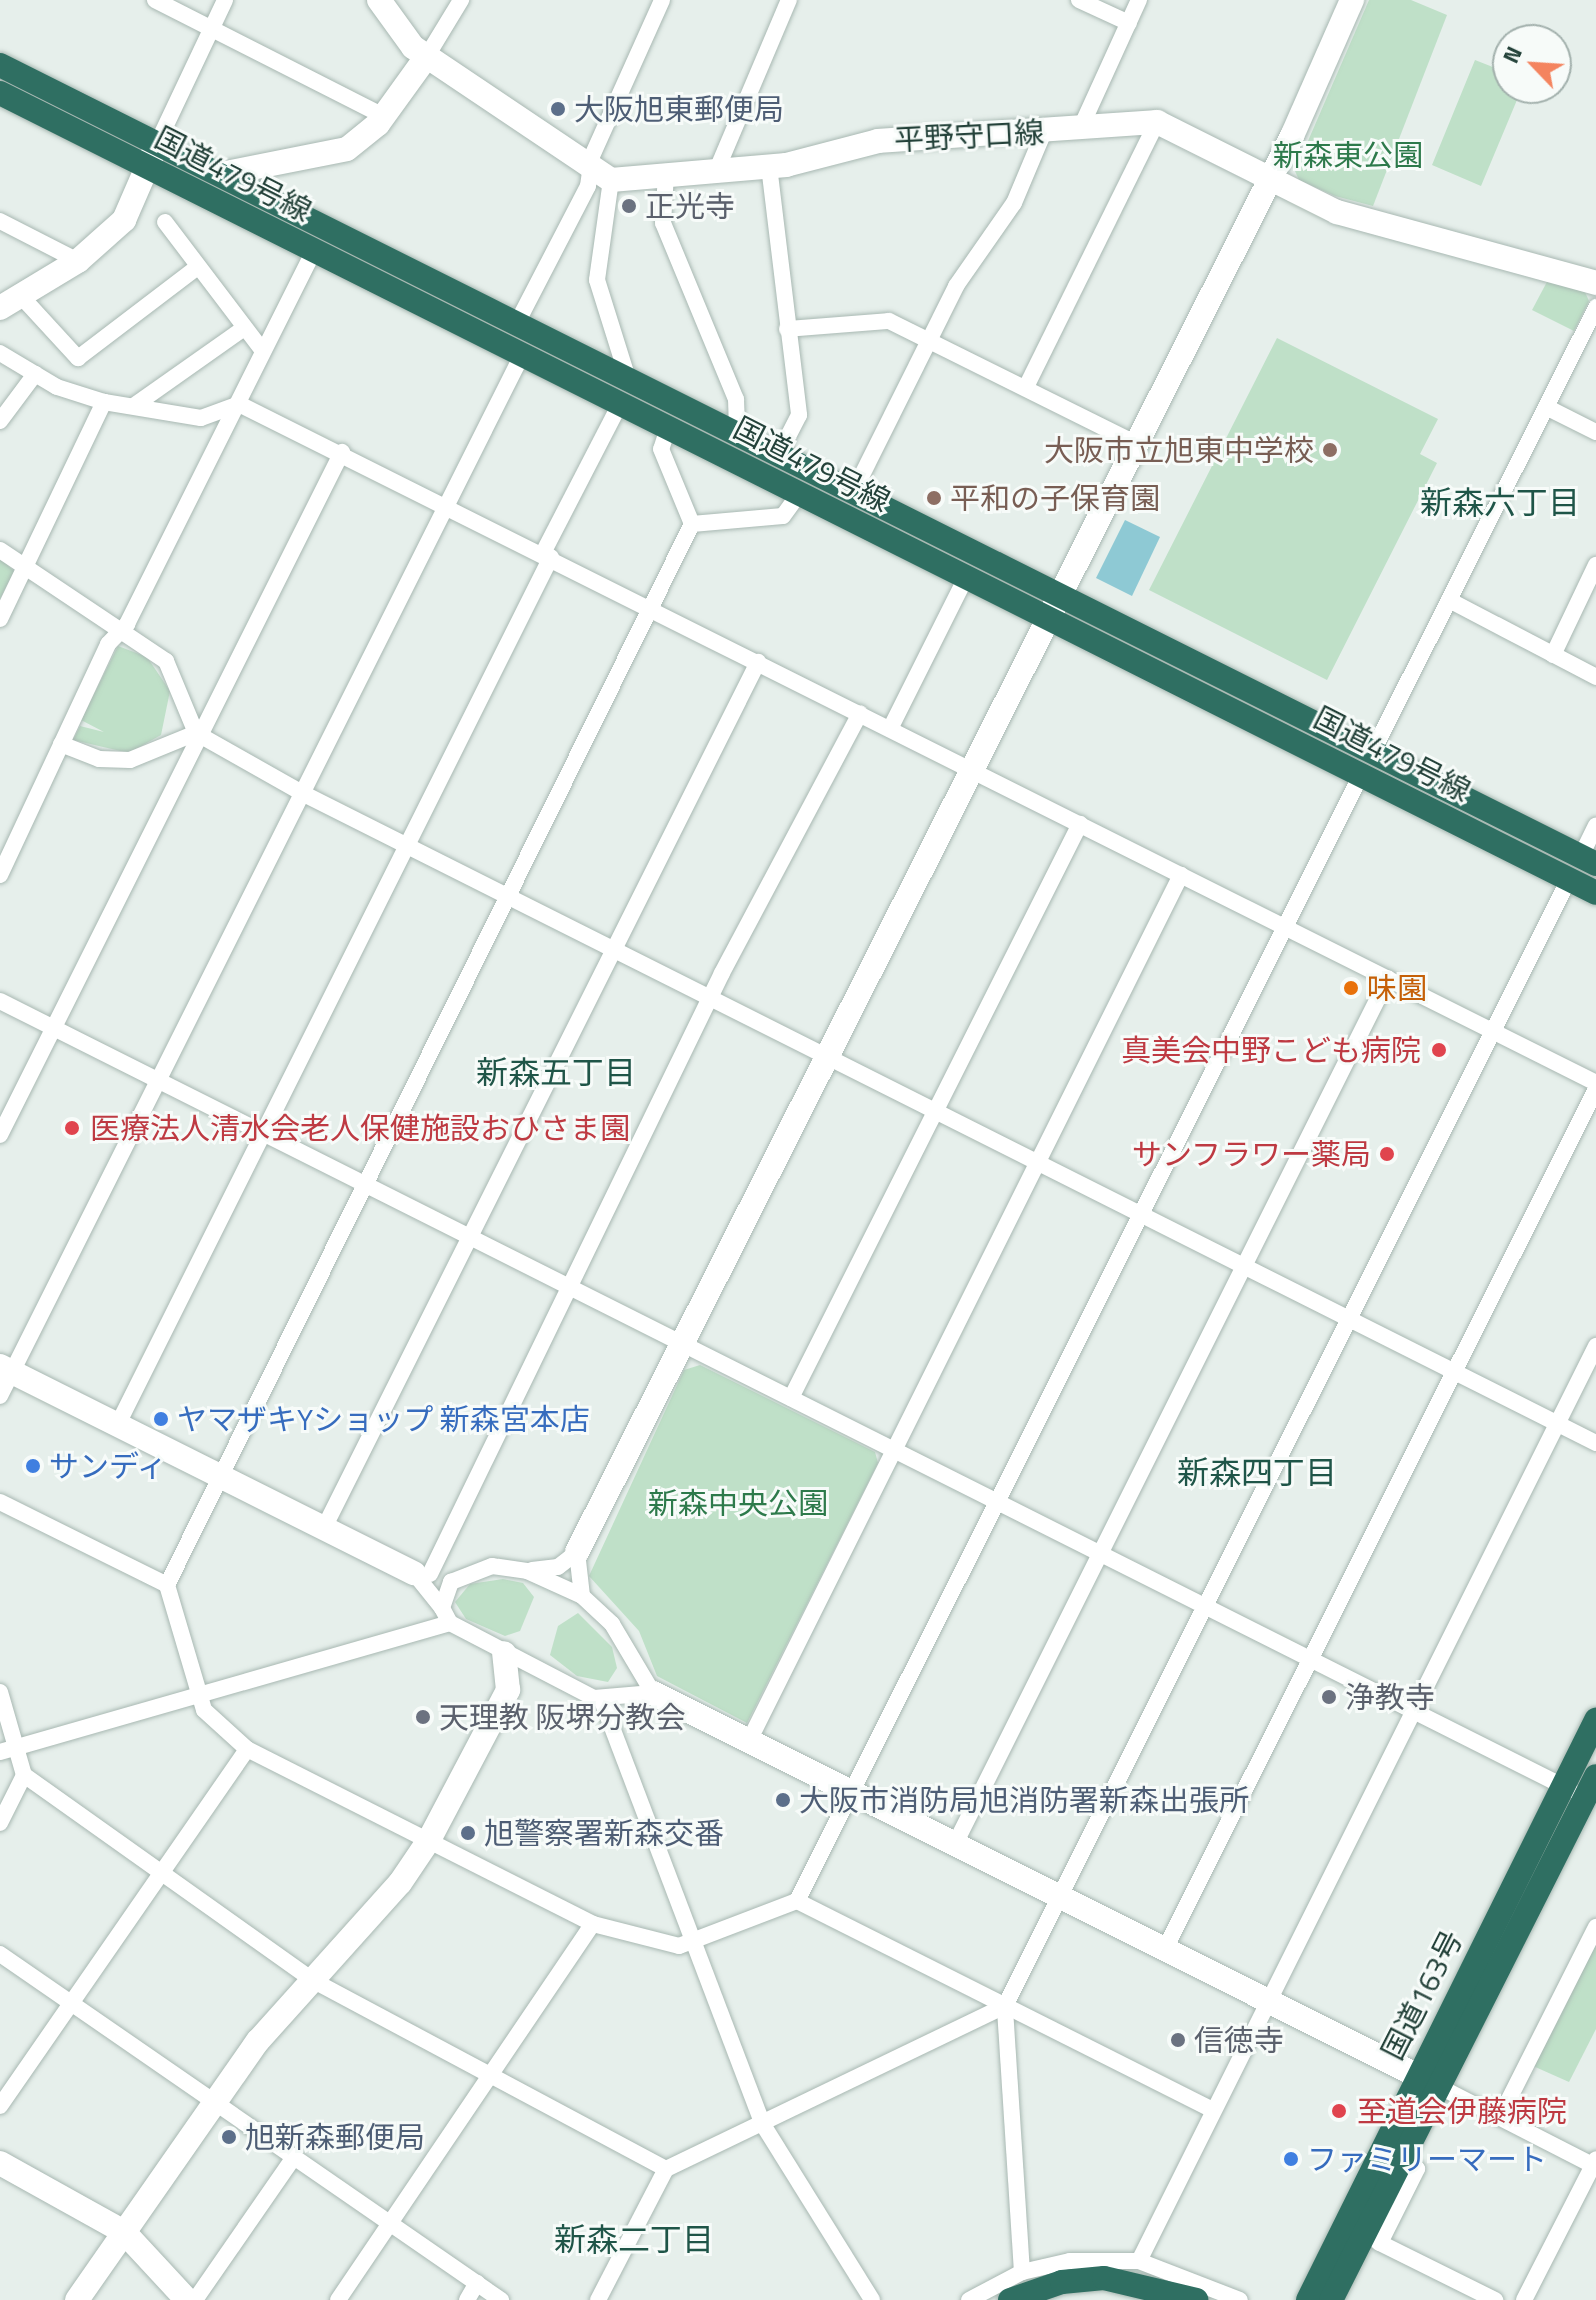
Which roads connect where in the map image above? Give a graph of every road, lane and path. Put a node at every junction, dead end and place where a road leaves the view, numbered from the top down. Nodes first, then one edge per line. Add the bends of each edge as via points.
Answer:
1 (155, 0) edge
2 (225, 0) edge
3 (379, 0) edge
4 (461, 0) edge
5 (662, 0) edge
6 (789, 0) edge
7 (1079, 0) edge
8 (1139, 0) edge
9 (1352, 0) edge
10 (1129, 23) junction
11 (213, 28) junction
12 (427, 56) junction
13 (0, 65) edge
14 (0, 93) edge
15 (384, 116) junction
16 (1157, 122) junction
17 (1081, 127) junction
18 (1043, 134) junction
19 (154, 156) junction
20 (769, 166) junction
21 (221, 174) junction
22 (666, 174) junction
23 (715, 174) junction
24 (600, 175) junction
25 (1268, 179) junction
26 (0, 221) edge
27 (165, 222) dead end
28 (314, 251) junction
29 (78, 261) junction
30 (196, 268) junction
31 (1596, 283) edge
32 (10, 301) edge
33 (1596, 307) edge
34 (517, 323) junction
35 (244, 328) junction
36 (787, 329) junction
37 (932, 337) junction
38 (262, 350) junction
39 (0, 353) edge
40 (522, 355) junction
41 (35, 374) junction
42 (628, 379) junction
43 (1026, 387) junction
44 (104, 402) junction
45 (239, 404) junction
46 (620, 404) junction
47 (135, 405) junction
48 (1546, 407) junction
49 (0, 421) edge
50 (668, 428) junction
51 (1596, 432) edge
52 (737, 433) junction
53 (1133, 442) junction
54 (342, 452) junction
55 (779, 454) junction
56 (800, 493) junction
57 (853, 493) junction
58 (446, 503) junction
59 (692, 524) junction
60 (0, 550) edge
61 (547, 555) junction
62 (28, 564) junction
63 (1596, 565) edge
64 (966, 577) junction
65 (1449, 600) junction
66 (1051, 605) junction
67 (650, 609) junction
68 (0, 619) edge
69 (116, 631) junction
70 (1553, 655) junction
71 (758, 662) junction
72 (1596, 677) edge
73 (860, 713) junction
74 (890, 729) junction
75 (196, 733) junction
76 (61, 744) junction
77 (1373, 751) junction
78 (970, 769) junction
79 (1361, 775) junction
80 (304, 794) junction
81 (1080, 824) junction
82 (1596, 825) edge
83 (408, 843) junction
84 (1588, 860) edge
85 (0, 875) edge
86 (1181, 875) junction
87 (1569, 879) junction
88 (1596, 893) edge
89 (508, 894) junction
90 (1286, 926) junction
91 (613, 948) junction
92 (1388, 978) junction
93 (710, 999) junction
94 (0, 1001) edge
95 (53, 1027) junction
96 (1493, 1031) junction
97 (826, 1058) junction
98 (159, 1081) junction
99 (1596, 1086) edge
100 (935, 1112) junction
101 (264, 1133) junction
102 (0, 1135) edge
103 (1037, 1165) junction
104 (368, 1187) junction
105 (1141, 1214) junction
106 (470, 1237) junction
107 (1244, 1267) junction
108 (573, 1289) junction
109 (1349, 1320) junction
110 (682, 1344) junction
111 (1596, 1346) edge
112 (6, 1369) edge
113 (1455, 1372) junction
114 (0, 1396) edge
115 (791, 1398) junction
116 (1557, 1423) junction
117 (118, 1424) junction
118 (1596, 1443) edge
119 (894, 1449) junction
120 (221, 1476) junction
121 (0, 1502) edge
122 (996, 1502) junction
123 (324, 1528) junction
124 (577, 1552) junction
125 (1100, 1553) junction
126 (527, 1571) junction
127 (422, 1573) junction
128 (458, 1576) junction
129 (167, 1585) junction
130 (582, 1596) junction
131 (1206, 1606) junction
132 (446, 1616) junction
133 (504, 1653) junction
134 (1311, 1658) junction
135 (632, 1663) junction
136 (0, 1692) edge
137 (653, 1693) junction
138 (619, 1695) junction
139 (198, 1696) junction
140 (602, 1701) junction
141 (1413, 1710) junction
142 (1596, 1720) edge
143 (749, 1741) junction
144 (247, 1749) junction
145 (8, 1750) edge
146 (24, 1775) junction
147 (1563, 1786) junction
148 (1593, 1791) edge
149 (851, 1792) junction
150 (0, 1823) edge
151 (429, 1840) junction
152 (955, 1844) junction
153 (161, 1872) junction
154 (1060, 1897) junction
155 (797, 1901) junction
156 (593, 1924) junction
157 (1596, 1927) edge
158 (692, 1942) junction
159 (1165, 1949) junction
160 (0, 1954) edge
161 (314, 1981) junction
162 (1268, 2001) junction
163 (69, 2002) junction
164 (1005, 2006) junction
165 (490, 2076) junction
166 (1427, 2080) junction
167 (213, 2101) junction
168 (0, 2106) edge
169 (1213, 2110) junction
170 (1500, 2117) junction
171 (762, 2123) junction
172 (1405, 2156) junction
173 (294, 2157) junction
174 (0, 2163) edge
175 (1595, 2163) edge
176 (666, 2169) junction
177 (390, 2224) junction
178 (124, 2232) junction
179 (1139, 2261) junction
180 (1022, 2272) junction
181 (477, 2283) junction
182 (77, 2300) edge
183 (187, 2300) edge
184 (195, 2300) edge
185 (338, 2300) edge
186 (467, 2300) edge
187 (501, 2300) edge
188 (598, 2300) edge
189 (872, 2300) edge
190 (969, 2300) edge
191 (1010, 2300) edge
192 (1196, 2300) edge
193 (1240, 2300) edge
194 (1308, 2300) edge
195 (1331, 2300) edge
196 (1495, 2300) edge
197 (1524, 2300) edge

1 - 11 street
2 - 11 street
3 - 12 street
4 - 12 street
5 - 24 street
6 - 23 street
7 - 10 street
8 - 10 street
9 - 25 street
10 - 17 street
11 - 15 street
11 - 19 street
12 - 15 street
12 - 24 street
13 - 19 highway, 国道479号線
14 - 19 highway, 国道479号線
15 - 21 street via 329,157
16 - 17 street, 平野守口線
16 - 25 street, 平野守口線 via 1188,132
16 - 43 street
17 - 18 street, 平野守口線
18 - 20 street, 平野守口線 via 878,141
18 - 37 street via 1014,203 956,286
19 - 21 highway, 国道479号線
19 - 28 highway, 国道479号線
19 - 29 street via 124,220
20 - 23 street, 平野守口線
20 - 36 street
21 - 34 highway, 国道479号線
22 - 23 street, 平野守口線
22 - 24 street, 平野守口線
22 - 52 street via 663,223 736,399 742,418
24 - 34 street
24 - 42 street via 597,280
25 - 31 street, 平野守口線 via 1337,212
25 - 53 street
26 - 29 street
27 - 30 street
28 - 38 street
28 - 40 highway, 国道479号線
29 - 32 street
30 - 32 street via 78,358
30 - 35 street
33 - 48 street
34 - 42 highway, 国道479号線
35 - 38 street
35 - 47 street
36 - 37 street via 889,321
36 - 55 street via 799,415
37 - 43 street
37 - 57 street
38 - 45 street
39 - 41 street
40 - 46 highway, 国道479号線
40 - 58 street
41 - 44 street
41 - 49 street
42 - 52 highway, 国道479号線
43 - 53 street
44 - 47 street
44 - 62 street
45 - 47 street via 201,418
45 - 54 street
45 - 69 street via 127,624
46 - 50 highway, 国道479号線
46 - 61 street
48 - 51 street
48 - 65 street
50 - 56 highway, 国道479号線
50 - 59 street via 661,449
52 - 55 highway, 国道479号線
53 - 66 street
54 - 58 street
54 - 75 street
55 - 57 highway, 国道479号線
56 - 59 street via 783,516
56 - 64 highway, 国道479号線
57 - 66 highway, 国道479号線
58 - 61 street
58 - 80 street
59 - 67 street
60 - 62 street
61 - 67 street
61 - 83 street
62 - 68 street
62 - 69 street
63 - 70 street
64 - 66 highway, 国道479号線
64 - 74 street
65 - 70 street
65 - 77 street
66 - 77 highway, 国道479号線
66 - 78 street
66 - 79 highway, 国道479号線
67 - 71 street
67 - 89 street
69 - 75 street via 166,661
69 - 76 street
70 - 72 street
71 - 73 street
71 - 91 street
73 - 74 street
73 - 93 street
74 - 78 street
75 - 76 street via 130,760 99,759
75 - 80 street
75 - 95 street
76 - 85 street
77 - 84 highway, 国道479号線
78 - 81 street
78 - 97 street
79 - 87 highway, 国道479号線
79 - 90 street
80 - 83 street
80 - 98 street
81 - 86 street
81 - 100 street
82 - 84 street
83 - 89 street
83 - 101 street
86 - 90 street
86 - 103 street
87 - 88 highway, 国道479号線
87 - 96 street
89 - 91 street
89 - 104 street
90 - 92 street
90 - 105 street
91 - 93 street
91 - 106 street
92 - 96 street
92 - 107 street
93 - 97 street
93 - 108 street
94 - 95 street
95 - 98 street
95 - 102 street
96 - 99 street
96 - 109 street
97 - 100 street
97 - 110 street
98 - 101 street
98 - 112 street
99 - 113 street
100 - 103 street
100 - 115 street
101 - 104 street
101 - 117 street
103 - 105 street
103 - 119 street
104 - 106 street
104 - 120 street
105 - 107 street
105 - 122 street
106 - 108 street
106 - 123 street
107 - 109 street
107 - 125 street
108 - 110 street
108 - 127 street
109 - 113 street
109 - 131 street
110 - 115 street
110 - 124 street
111 - 116 street
112 - 114 street
112 - 117 street
113 - 116 street
113 - 134 street
115 - 119 street
116 - 118 street
116 - 141 street
117 - 120 street
119 - 122 street
119 - 143 street
120 - 123 street
120 - 129 street
121 - 129 street
122 - 125 street
122 - 149 street
123 - 127 street
124 - 126 street via 558,1567
124 - 130 street
125 - 131 street
125 - 152 street
126 - 128 street via 492,1566
126 - 130 street
127 - 128 street
127 - 132 street
128 - 132 street
129 - 139 street
130 - 135 street via 612,1624
131 - 134 street
131 - 154 street
132 - 133 street
132 - 139 street
133 - 140 street
133 - 151 street via 508,1690
134 - 141 street
134 - 159 street
135 - 137 street
135 - 138 street
136 - 145 street
137 - 138 street
137 - 143 street
138 - 140 street
139 - 144 street
139 - 145 street
140 - 158 street
141 - 147 street
141 - 162 street
142 - 147 highway, 国道163号
143 - 149 street
144 - 151 street
144 - 153 street
145 - 146 street
146 - 150 street
146 - 153 street
147 - 148 street
147 - 166 highway, 国道163号
148 - 166 highway, 国道163号
149 - 152 street
149 - 155 street
151 - 156 street
151 - 161 street
152 - 154 street
153 - 161 street
153 - 163 street
154 - 159 street
154 - 164 street
155 - 158 street
155 - 164 street
156 - 158 street via 679,1946
156 - 165 street
157 - 170 street
158 - 171 street
159 - 162 street
160 - 163 street
161 - 165 street
161 - 167 street
162 - 166 street
162 - 169 street
163 - 167 street
163 - 168 street
164 - 169 street
164 - 171 street
164 - 180 street
165 - 176 street
165 - 177 street
166 - 170 street
166 - 172 highway, 国道163号
166 - 194 highway, 国道163号
167 - 173 street
167 - 178 street
169 - 179 street
170 - 175 street
171 - 176 street
171 - 189 street
172 - 195 highway, 国道163号
172 - 196 street via 1417,2169 1379,2242
173 - 177 street
173 - 184 street
174 - 178 street
175 - 197 street
176 - 188 street
177 - 181 street
177 - 185 street
178 - 182 street
178 - 183 street
179 - 180 street via 1070,2261
179 - 193 street
180 - 190 street
181 - 186 street
181 - 187 street
191 - 192 highway via 1062,2282 1104,2278

